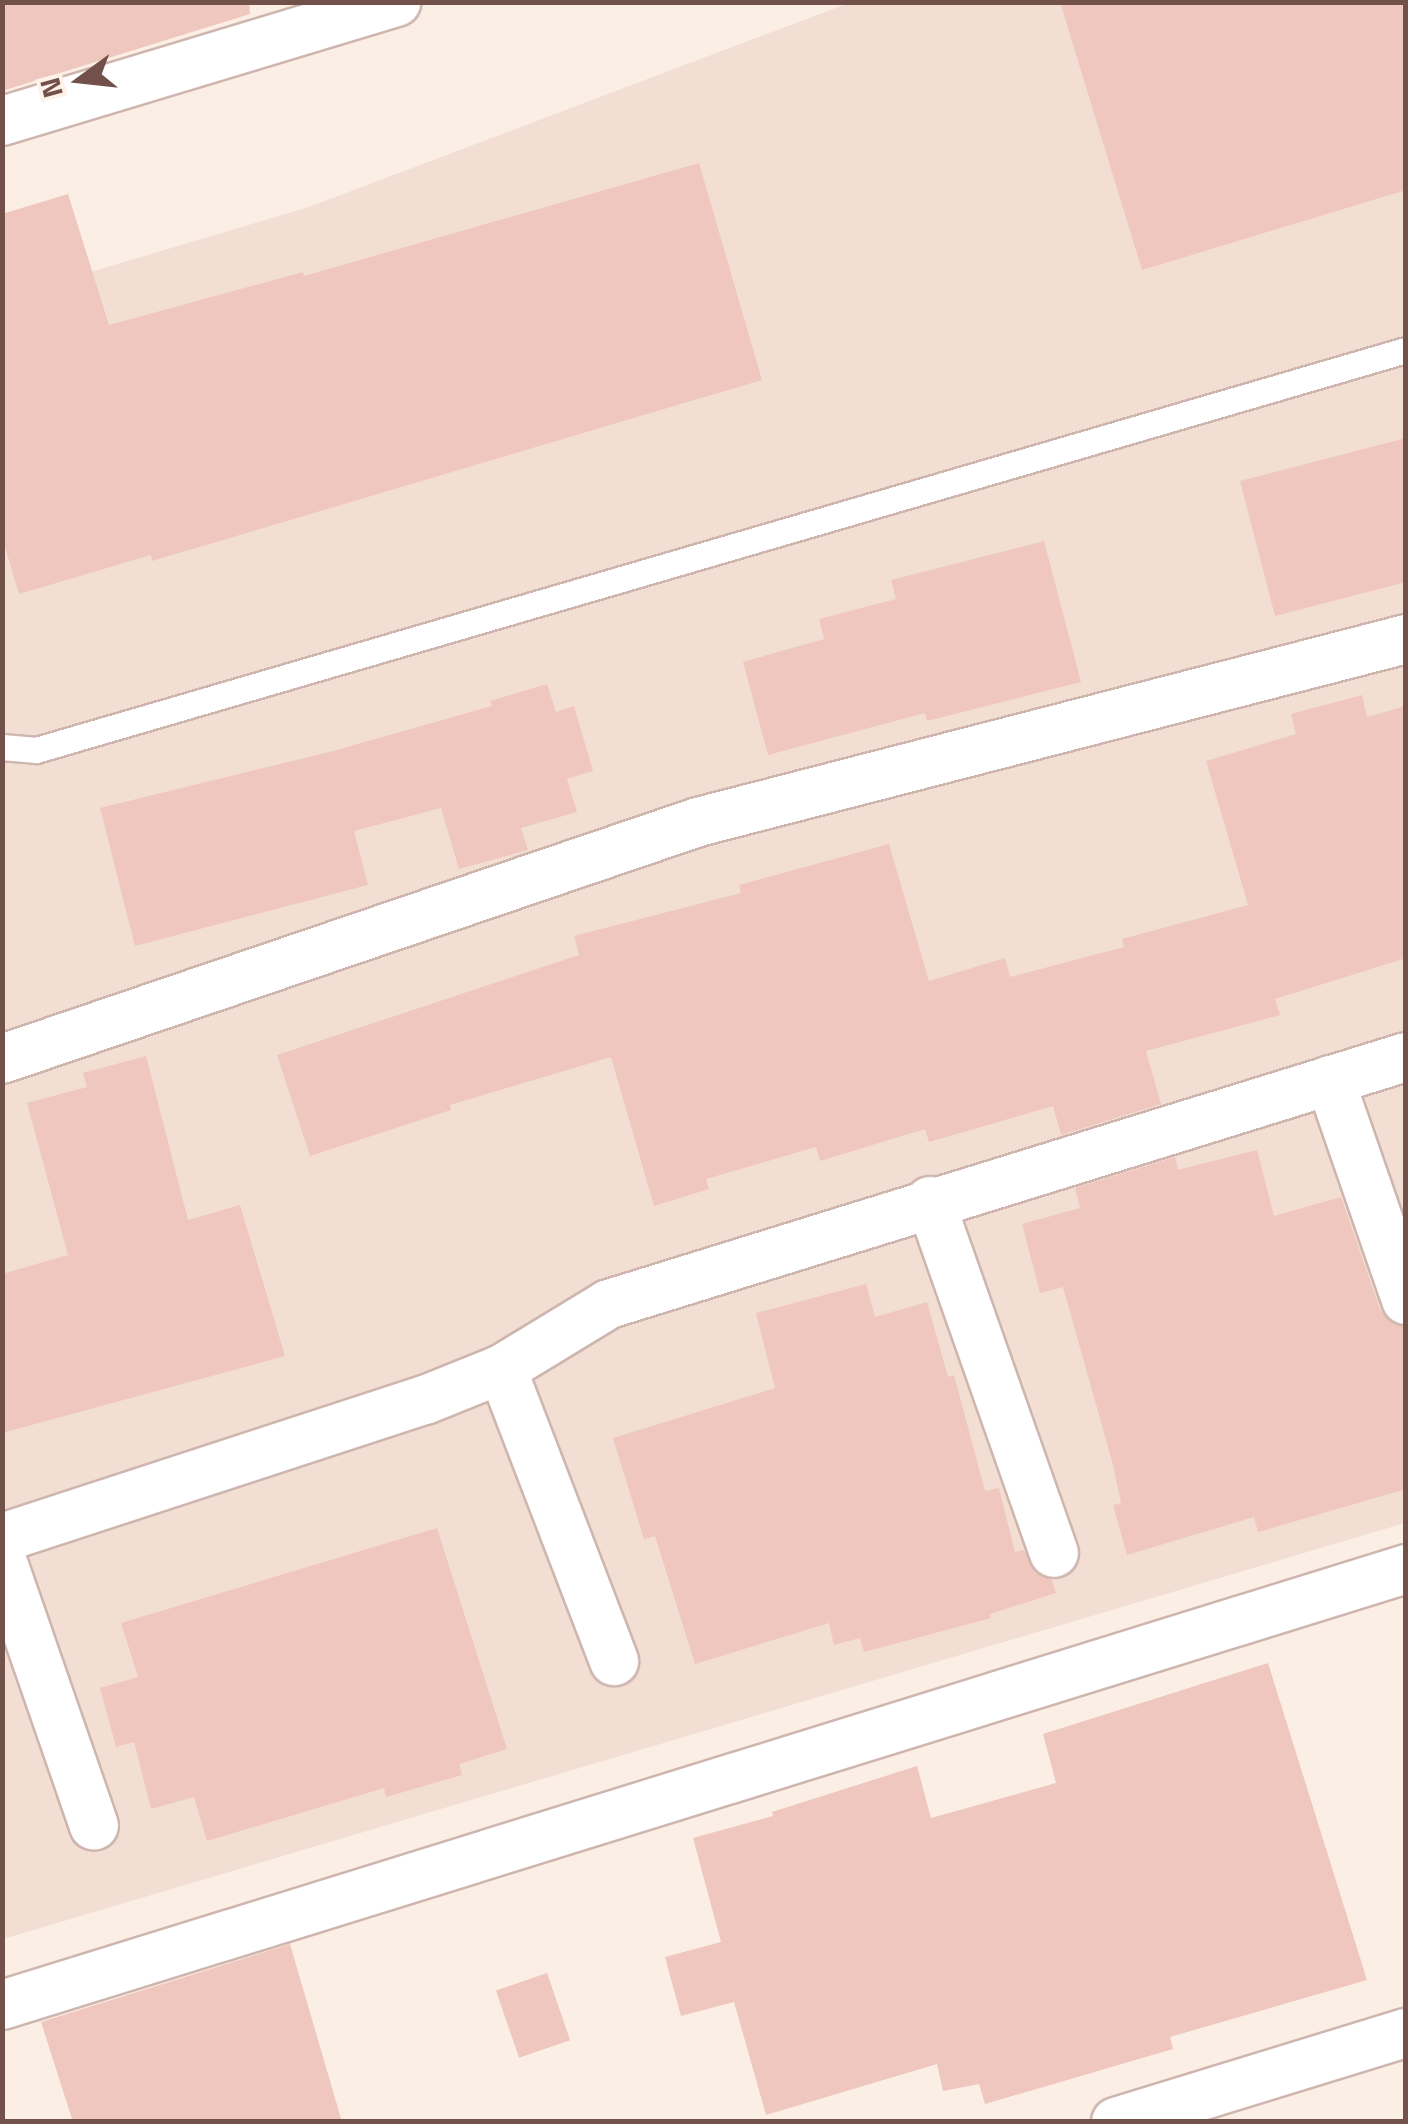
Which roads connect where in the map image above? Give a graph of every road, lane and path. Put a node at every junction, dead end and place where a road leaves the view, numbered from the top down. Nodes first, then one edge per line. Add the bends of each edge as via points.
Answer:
1 (396, 2) edge
2 (2, 122) edge
3 (1406, 350) edge
4 (1406, 638) edge
5 (2, 746) edge
6 (1406, 1057) edge
7 (2, 1059) edge
8 (1330, 1080) junction
9 (930, 1201) junction
10 (1406, 1300) edge
11 (502, 1369) junction
12 (2, 1538) edge
13 (1054, 1552) dead end
14 (2, 1560) edge
15 (1406, 1569) edge
16 (614, 1661) dead end
17 (94, 1825) dead end
18 (2, 2005) edge
19 (1406, 2032) edge
20 (1116, 2122) edge

1 - 2 street
3 - 5 lane via 36,750
4 - 7 street via 698,822
6 - 8 street
8 - 9 street
8 - 10 street
9 - 11 street via 609,1304
9 - 13 street
11 - 12 street
11 - 16 street
14 - 17 street
15 - 18 street
19 - 20 street

